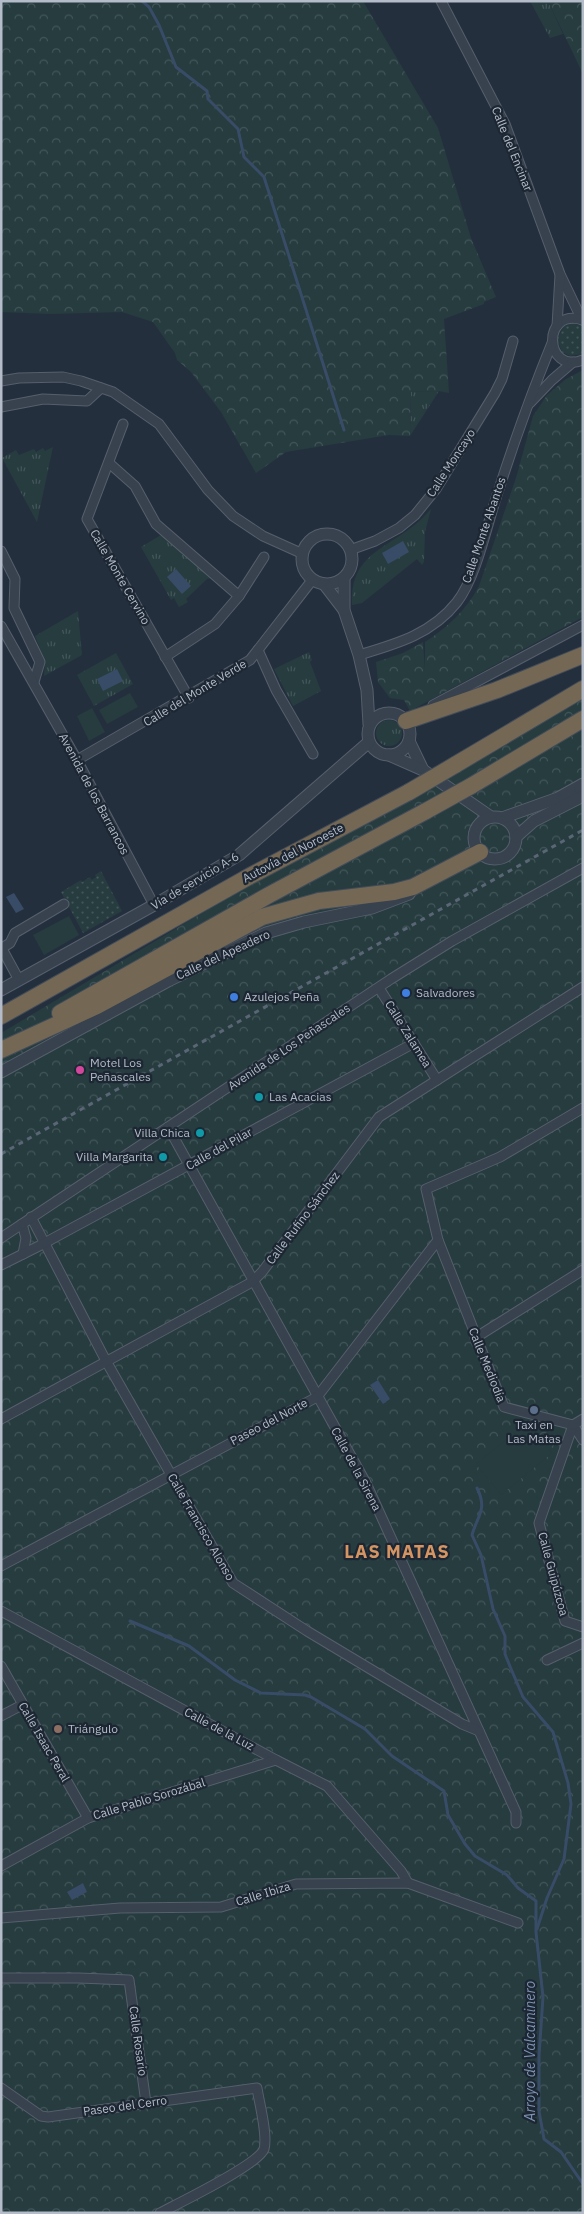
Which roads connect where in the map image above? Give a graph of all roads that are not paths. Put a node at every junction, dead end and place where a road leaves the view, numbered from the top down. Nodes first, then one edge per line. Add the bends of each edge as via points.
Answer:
1 (441, 1) edge
2 (560, 274) junction
3 (582, 320) edge
4 (557, 326) junction
5 (513, 341) dead end
6 (552, 343) junction
7 (578, 361) edge
8 (1, 381) edge
9 (101, 388) junction
10 (1, 407) edge
11 (526, 407) junction
12 (123, 424) dead end
13 (109, 463) junction
14 (350, 550) junction
15 (1, 551) edge
16 (303, 554) junction
17 (264, 557) dead end
18 (344, 578) junction
19 (312, 579) junction
20 (324, 584) junction
21 (239, 596) junction
22 (344, 610) junction
23 (583, 625) edge
24 (1, 626) edge
25 (258, 650) junction
26 (359, 655) junction
27 (583, 655) edge
28 (165, 657) junction
29 (34, 682) junction
30 (583, 689) edge
31 (367, 690) junction
32 (189, 698) junction
33 (383, 713) junction
34 (404, 719) junction
35 (583, 719) edge
36 (369, 724) junction
37 (409, 741) junction
38 (369, 742) junction
39 (313, 754) dead end
40 (389, 755) junction
41 (77, 760) junction
42 (423, 770) junction
43 (583, 784) edge
44 (583, 796) edge
45 (468, 802) junction
46 (497, 818) junction
47 (480, 824) junction
48 (516, 837) junction
49 (482, 854) junction
50 (583, 868) edge
51 (64, 904) dead end
52 (154, 906) junction
53 (2, 947) edge
54 (19, 980) junction
55 (583, 987) edge
56 (379, 988) junction
57 (1, 990) edge
58 (1, 1016) edge
59 (414, 1043) junction
60 (1, 1045) edge
61 (1, 1050) edge
62 (1, 1072) edge
63 (437, 1080) junction
64 (583, 1108) edge
65 (168, 1128) junction
66 (188, 1166) junction
67 (31, 1217) junction
68 (22, 1224) junction
69 (1, 1238) edge
70 (438, 1240) junction
71 (45, 1243) junction
72 (23, 1254) junction
73 (1, 1265) edge
74 (583, 1270) edge
75 (252, 1282) junction
76 (475, 1338) junction
77 (106, 1361) junction
78 (317, 1397) junction
79 (1, 1419) edge
80 (583, 1419) edge
81 (573, 1425) junction
82 (583, 1440) edge
83 (171, 1475) junction
84 (1, 1566) edge
85 (1, 1611) edge
86 (583, 1627) edge
87 (583, 1642) edge
88 (547, 1660) dead end
89 (1, 1666) edge
90 (22, 1705) junction
91 (1, 1716) edge
92 (479, 1731) junction
93 (276, 1760) junction
94 (88, 1818) junction
95 (516, 1823) dead end
96 (1, 1866) edge
97 (408, 1883) junction
98 (1, 1918) edge
99 (518, 1923) dead end
100 (1, 1978) edge
101 (1, 2088) edge
102 (146, 2103) junction
103 (160, 2213) edge

1 - 2 street, Calle del Encinar via 505,124
2 - 3 street, Calle del Encinar
2 - 4 street, Calle del Encinar
3 - 4 street via 566,319
4 - 6 street, Calle del Encinar
5 - 14 street, Calle Moncayo via 495,393 436,489 415,515 399,528
6 - 7 street via 559,356
6 - 11 street, Calle Monte Abantos
7 - 11 street, Calle Monte Abantos via 552,380
8 - 9 street via 27,377 63,378
9 - 10 street via 87,401 43,399
9 - 16 street via 113,392 159,424 208,490 233,516 263,536
11 - 26 street, Calle Monte Abantos via 472,573 457,602 430,628 400,643
12 - 13 street, Calle Monte Cervino
13 - 21 street via 135,486 156,524
13 - 28 street, Calle Monte Cervino via 87,519
14 - 16 street via 340,538 325,534 313,539
14 - 18 street via 352,565
15 - 29 street via 15,579 14,608 40,662
16 - 19 street via 304,568
17 - 21 street
18 - 20 street
18 - 22 street
19 - 20 street
19 - 25 street, Calle del Monte Verde
20 - 22 street
21 - 28 street via 215,624
22 - 26 street
23 - 34 street
24 - 29 street, Avenida de los Barrancos
25 - 32 street, Calle del Monte Verde via 250,660
25 - 39 street via 276,690
26 - 31 street
27 - 34 highway via 497,690
28 - 32 street, Calle Monte Cervino
29 - 41 street, Avenida de los Barrancos
30 - 58 highway, Autovía del Noroeste, bridge via 409,792 250,876
31 - 33 street
31 - 36 street
32 - 41 street, Calle del Monte Verde
33 - 34 street via 390,712
33 - 36 street
34 - 37 street via 410,734
35 - 60 highway, Autovía del Noroeste, bridge via 471,786
36 - 38 street
37 - 40 street via 399,752
37 - 42 street
38 - 40 street via 379,753
38 - 52 street, Vía de servicio A-6 via 238,856
40 - 42 street
41 - 52 street, Avenida de los Barrancos
42 - 45 street
43 - 46 street via 558,798
44 - 48 street via 534,821
45 - 46 street
45 - 47 street
46 - 47 street
46 - 48 street via 512,825
47 - 49 street via 474,838
48 - 49 street via 514,848 506,856 495,859
49 - 61 highway via 413,887 319,901 262,917 97,1006
49 - 62 street, Calle del Apeadero via 418,891 395,900 266,933 168,981
50 - 56 street, Avenida de Los Peñascales via 452,941
51 - 53 street via 15,933 10,943
52 - 54 street, Vía de servicio A-6
53 - 54 street
54 - 57 street, Vía de servicio A-6
55 - 63 street, Calle Rufino Sánchez
56 - 59 street, Calle Zalamea
56 - 65 street, Avenida de Los Peñascales
59 - 63 street, Calle Zalamea
59 - 66 street, Calle del Pilar
63 - 75 street, Calle Rufino Sánchez via 379,1117
64 - 70 street via 500,1158 426,1189
65 - 66 street, Calle de la Sirena
65 - 67 street, Avenida de Los Peñascales
66 - 71 street, Calle del Pilar
66 - 75 street, Calle de la Sirena
67 - 68 street, Avenida de Los Peñascales
67 - 71 street, Calle Francisco Alonso
68 - 69 street, Avenida de Los Peñascales
68 - 72 street via 26,1238
70 - 76 street, Calle Mediodía
70 - 78 street, Paseo del Norte
71 - 72 street, Calle del Pilar
71 - 77 street, Calle Francisco Alonso
72 - 73 street, Calle del Pilar
74 - 76 street
75 - 77 street, Calle Rufino Sánchez
75 - 78 street, Calle de la Sirena
76 - 81 street, Calle Mediodía via 504,1407
77 - 79 street, Calle Rufino Sánchez
77 - 83 street, Calle Francisco Alonso
78 - 83 street, Paseo del Norte
78 - 92 street, Calle de la Sirena via 366,1483
80 - 81 street
81 - 82 street
81 - 86 street, Calle Guipúzcoa via 539,1523 565,1621
83 - 84 street, Paseo del Norte
83 - 92 street, Calle Francisco Alonso via 233,1583 454,1720
85 - 93 street, Calle de la Luz
87 - 88 street
89 - 90 street, Calle Isaac Peral
90 - 91 street
90 - 94 street, Calle Isaac Peral
92 - 95 street, Calle de la Sirena via 516,1812
93 - 94 street, Calle Pablo Sorozábal
93 - 97 street, Calle de la Luz via 328,1786 402,1871
94 - 96 street, Calle Pablo Sorozábal
97 - 98 street, Calle Ibiza via 296,1884 221,1907 120,1908
97 - 99 street, Calle Ibiza
100 - 102 street, Calle Rosario via 129,1980
101 - 102 street, Paseo del Cerro via 41,2116 48,2117
102 - 103 street, Paseo del Cerro via 257,2088 265,2141 261,2154 246,2166

